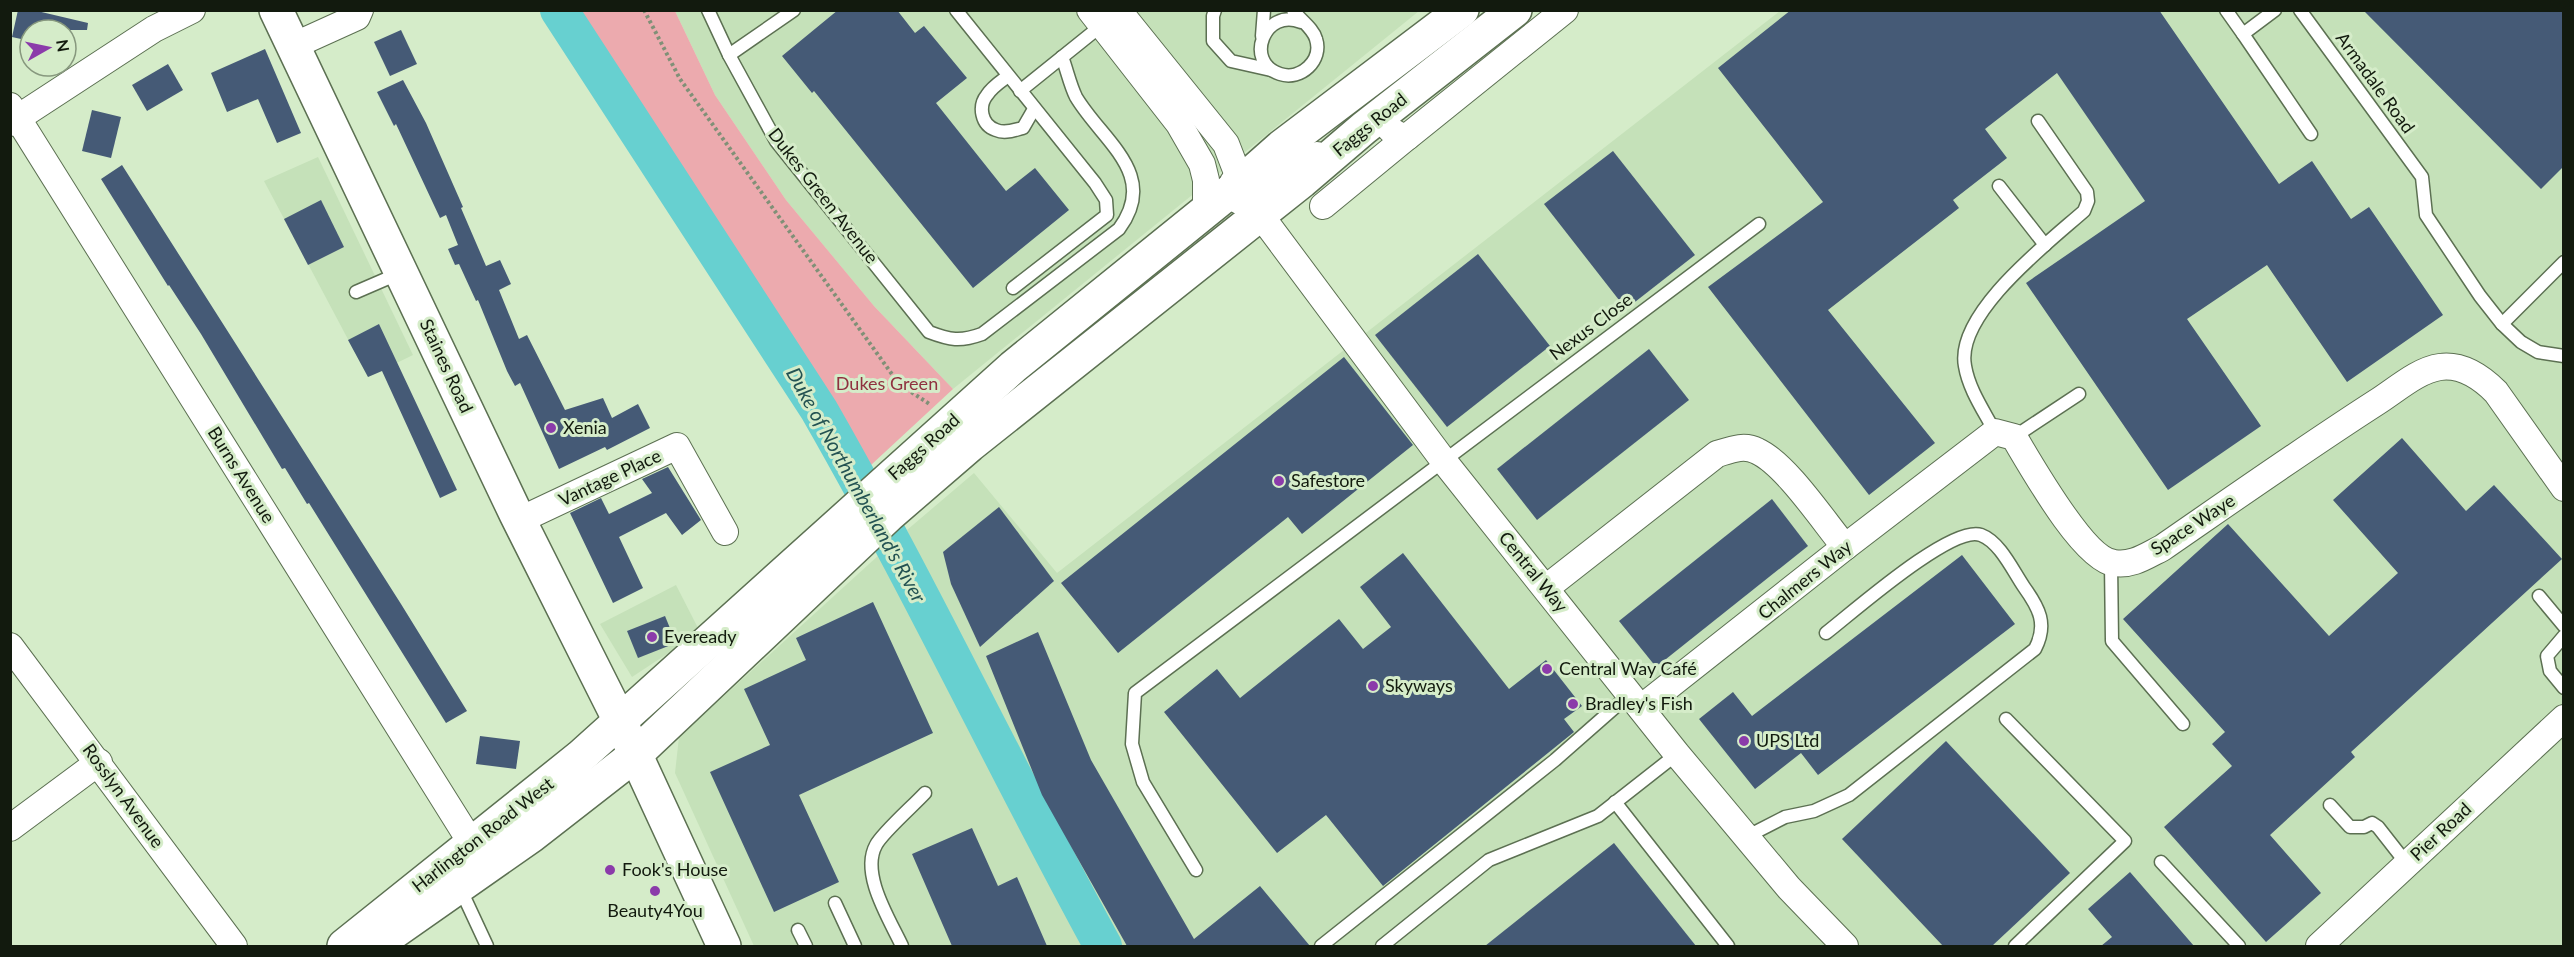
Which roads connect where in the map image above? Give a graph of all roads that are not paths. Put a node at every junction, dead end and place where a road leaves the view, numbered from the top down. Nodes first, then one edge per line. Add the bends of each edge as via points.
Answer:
1 (192, 10) edge
2 (276, 10) edge
3 (360, 10) edge
4 (708, 10) edge
5 (794, 10) edge
6 (956, 10) edge
7 (1215, 10) edge
8 (1264, 10) edge
9 (1293, 10) edge
10 (1462, 10) edge
11 (1515, 10) edge
12 (1565, 10) edge
13 (2226, 10) edge
14 (2275, 10) edge
15 (2300, 10) edge
16 (1103, 15) edge
17 (1301, 22) junction
18 (2243, 34) junction
19 (1262, 37) junction
20 (293, 46) junction
21 (729, 55) junction
22 (1062, 57) junction
23 (1271, 70) junction
24 (1008, 76) junction
25 (1020, 91) junction
26 (1035, 109) junction
27 (13, 115) edge
28 (1372, 122) junction
29 (2038, 122) dead end
30 (1179, 124) junction
31 (2312, 134) dead end
32 (1407, 137) junction
33 (1226, 144) junction
34 (1281, 147) junction
35 (1999, 186) dead end
36 (1245, 203) junction
37 (1323, 206) dead end
38 (1206, 211) junction
39 (1759, 224) dead end
40 (2045, 246) junction
41 (2564, 262) edge
42 (401, 272) junction
43 (1113, 287) junction
44 (1013, 288) dead end
45 (356, 292) dead end
46 (2502, 324) junction
47 (2564, 356) edge
48 (2079, 394) dead end
49 (957, 430) junction
50 (2004, 435) junction
51 (1443, 459) junction
52 (2564, 488) edge
53 (520, 520) junction
54 (725, 532) dead end
55 (1845, 547) junction
56 (2111, 563) junction
57 (816, 566) junction
58 (1546, 588) junction
59 (2539, 596) dead end
60 (2564, 626) edge
61 (1826, 633) dead end
62 (2564, 636) edge
63 (10, 646) edge
64 (2564, 688) edge
65 (1635, 701) junction
66 (2564, 718) edge
67 (2006, 719) dead end
68 (620, 721) junction
69 (2183, 724) dead end
70 (1677, 754) junction
71 (635, 755) junction
72 (99, 762) junction
73 (925, 794) dead end
74 (1615, 802) junction
75 (2330, 805) dead end
76 (10, 828) edge
77 (1746, 837) junction
78 (472, 844) junction
79 (2161, 862) dead end
80 (2407, 864) junction
81 (1196, 870) dead end
82 (460, 887) junction
83 (835, 903) dead end
84 (798, 930) dead end
85 (899, 945) edge
86 (234, 946) edge
87 (344, 946) edge
88 (374, 946) edge
89 (487, 946) edge
90 (724, 946) edge
91 (806, 946) edge
92 (855, 946) edge
93 (1322, 946) edge
94 (1382, 946) edge
95 (1728, 946) edge
96 (1845, 946) edge
97 (2015, 946) edge
98 (2239, 946) edge
99 (2319, 946) edge

1 - 27 street
2 - 20 main road, Staines Road
3 - 20 street via 357,17
4 - 21 lane, Dukes Green Avenue
5 - 21 lane
6 - 24 lane
7 - 23 lane via 1213,41 1232,61
8 - 19 lane
9 - 17 lane
10 - 34 main road, Faggs Road
11 - 28 main road, Faggs Road
12 - 32 street
13 - 18 lane
14 - 18 lane
15 - 46 lane, Armadale Road via 2422,177 2426,215
16 - 22 lane
16 - 30 street
16 - 33 street
17 - 19 lane via 1277,21
17 - 23 lane via 1316,39 1314,60 1299,74 1284,75
18 - 31 lane
19 - 23 lane via 1262,55
20 - 42 main road, Staines Road
21 - 22 lane, Dukes Green Avenue via 776,141 929,332 964,341 982,334 1119,229 1129,216 1135,195 1132,176 1076,96
22 - 25 lane
24 - 25 lane
24 - 26 lane via 985,97 981,110 985,123 995,130 1010,132 1023,128
25 - 26 lane
26 - 44 lane via 1095,183 1106,200 1107,215
27 - 78 street, Burns Avenue
28 - 32 street
28 - 36 main road, Faggs Road
29 - 40 lane via 2087,192 2088,201 2084,212
30 - 36 street
30 - 38 street via 1202,164
32 - 37 street
33 - 34 street, Faggs Road via 1256,153
33 - 36 street
34 - 36 main road, Faggs Road
35 - 40 lane
36 - 38 main road, Faggs Road
36 - 43 main road via 1178,251
36 - 49 main road, Faggs Road via 1226,241
36 - 51 street, Central Way
38 - 43 main road, Faggs Road
39 - 51 lane, Nexus Close
40 - 50 lane via 2007,280 1983,310 1965,343 1964,364 1970,384
41 - 46 lane
42 - 45 lane
42 - 53 main road, Staines Road
43 - 49 main road, Faggs Road via 1013,367
46 - 47 lane via 2538,352
48 - 50 lane
49 - 57 main road, Faggs Road via 890,514
50 - 55 street, Chalmers Way via 1968,451
50 - 56 street via 2080,540
51 - 58 street, Central Way
51 - 81 lane, Nexus Close via 1322,555 1135,693 1132,744 1143,782
52 - 56 street, Space Waye via 2496,392 2470,372 2440,367 2425,372 2162,548 2130,564
53 - 54 street, Vantage Place via 677,447
53 - 68 main road, Staines Road
55 - 58 street via 1777,464 1756,450 1737,447 1717,454
55 - 65 street, Chalmers Way
56 - 69 lane via 2112,641
57 - 68 main road, Faggs Road
57 - 71 main road, Faggs Road
58 - 65 street, Central Way
59 - 60 lane
61 - 77 lane via 1928,554 1971,533 1983,535 1997,547 2042,618 2042,635 2035,649 1849,795 1814,811 1785,817
62 - 64 lane via 2547,656 2550,671
63 - 72 street, Rosslyn Avenue
65 - 70 street, Central Way
65 - 93 lane
66 - 80 street, Pier Road
67 - 97 lane via 2125,841
68 - 71 main road, Staines Road
68 - 78 main road, Harlington Road West
70 - 74 lane
70 - 77 street, Central Way
71 - 82 main road, Harlington Road West
71 - 90 main road
72 - 76 street
72 - 86 street, Rosslyn Avenue
73 - 85 lane via 876,845 871,865 874,887
74 - 94 lane via 1598,816 1489,860
74 - 95 lane
75 - 80 lane via 2350,827 2372,823
77 - 96 street, Central Way
78 - 87 main road, Harlington Road West
79 - 98 lane
80 - 99 street, Pier Road
82 - 88 main road, Harlington Road West
82 - 89 lane
83 - 92 lane
84 - 91 lane

